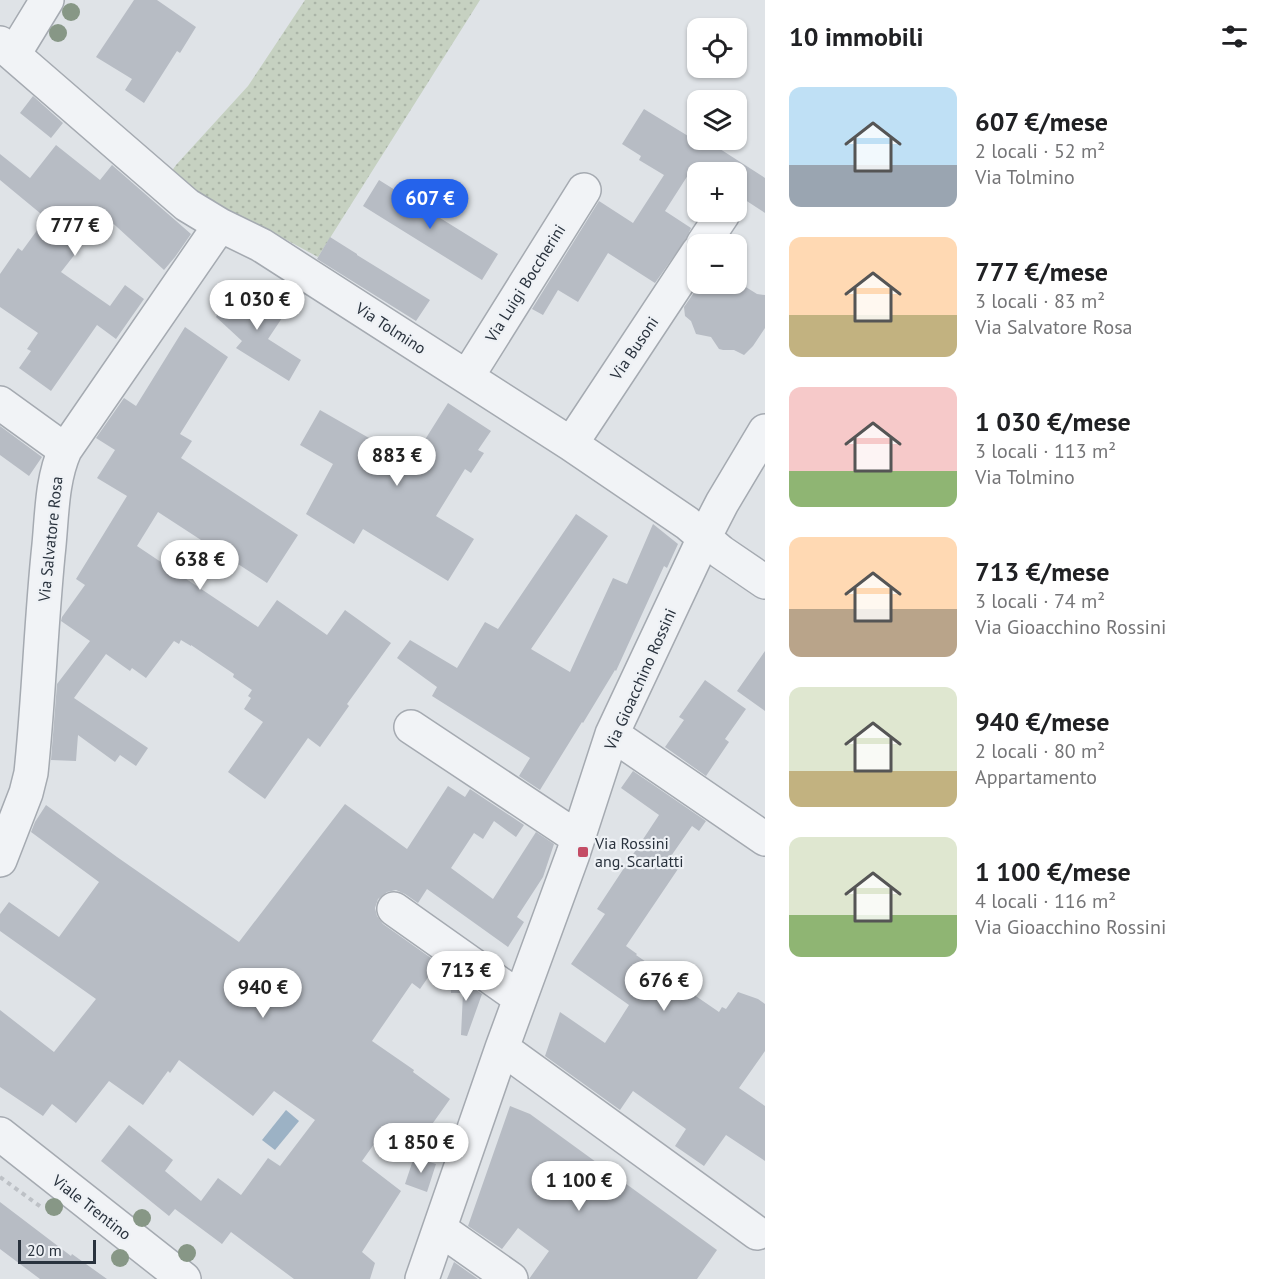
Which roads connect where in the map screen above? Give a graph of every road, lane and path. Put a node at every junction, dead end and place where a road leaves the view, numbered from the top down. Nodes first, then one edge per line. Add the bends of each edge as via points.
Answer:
1 (46, 0) edge
2 (7, 49) edge
3 (584, 190) dead end
4 (220, 225) junction
5 (687, 268) edge
6 (467, 377) junction
7 (0, 403) edge
8 (765, 431) edge
9 (570, 444) junction
10 (65, 450) junction
11 (704, 538) junction
12 (765, 582) edge
13 (411, 727) dead end
14 (612, 734) junction
15 (578, 838) junction
16 (765, 839) edge
17 (0, 860) edge
18 (394, 909) dead end
19 (520, 998) junction
20 (502, 1048) junction
21 (1, 1136) edge
22 (440, 1229) junction
23 (757, 1233) dead end
24 (184, 1279) edge
25 (423, 1279) edge
26 (511, 1279) edge

1 - 2 street
2 - 4 street, Via Tolmino via 175,195
3 - 6 street, Via Luigi Boccherini
4 - 6 street, Via Tolmino via 261,244
4 - 10 street, Via Salvatore Rosa
5 - 9 street, Via Busoni
6 - 9 street, Via Tolmino
7 - 10 street
8 - 11 street, Via Gioacchino Rossini
9 - 11 street, Via Tolmino
10 - 17 street, Via Salvatore Rosa via 56,484 42,609 31,773
11 - 12 street, Via Tolmino
11 - 14 street, Via Gioacchino Rossini
13 - 15 street
14 - 15 street, Via Gioacchino Rossini
14 - 16 street
15 - 19 street, Via Gioacchino Rossini
18 - 19 street
19 - 20 street, Via Gioacchino Rossini
20 - 22 street, Via Gioacchino Rossini
20 - 23 street
21 - 24 street, Viale Trentino
22 - 25 street, Via Gioacchino Rossini
22 - 26 street

